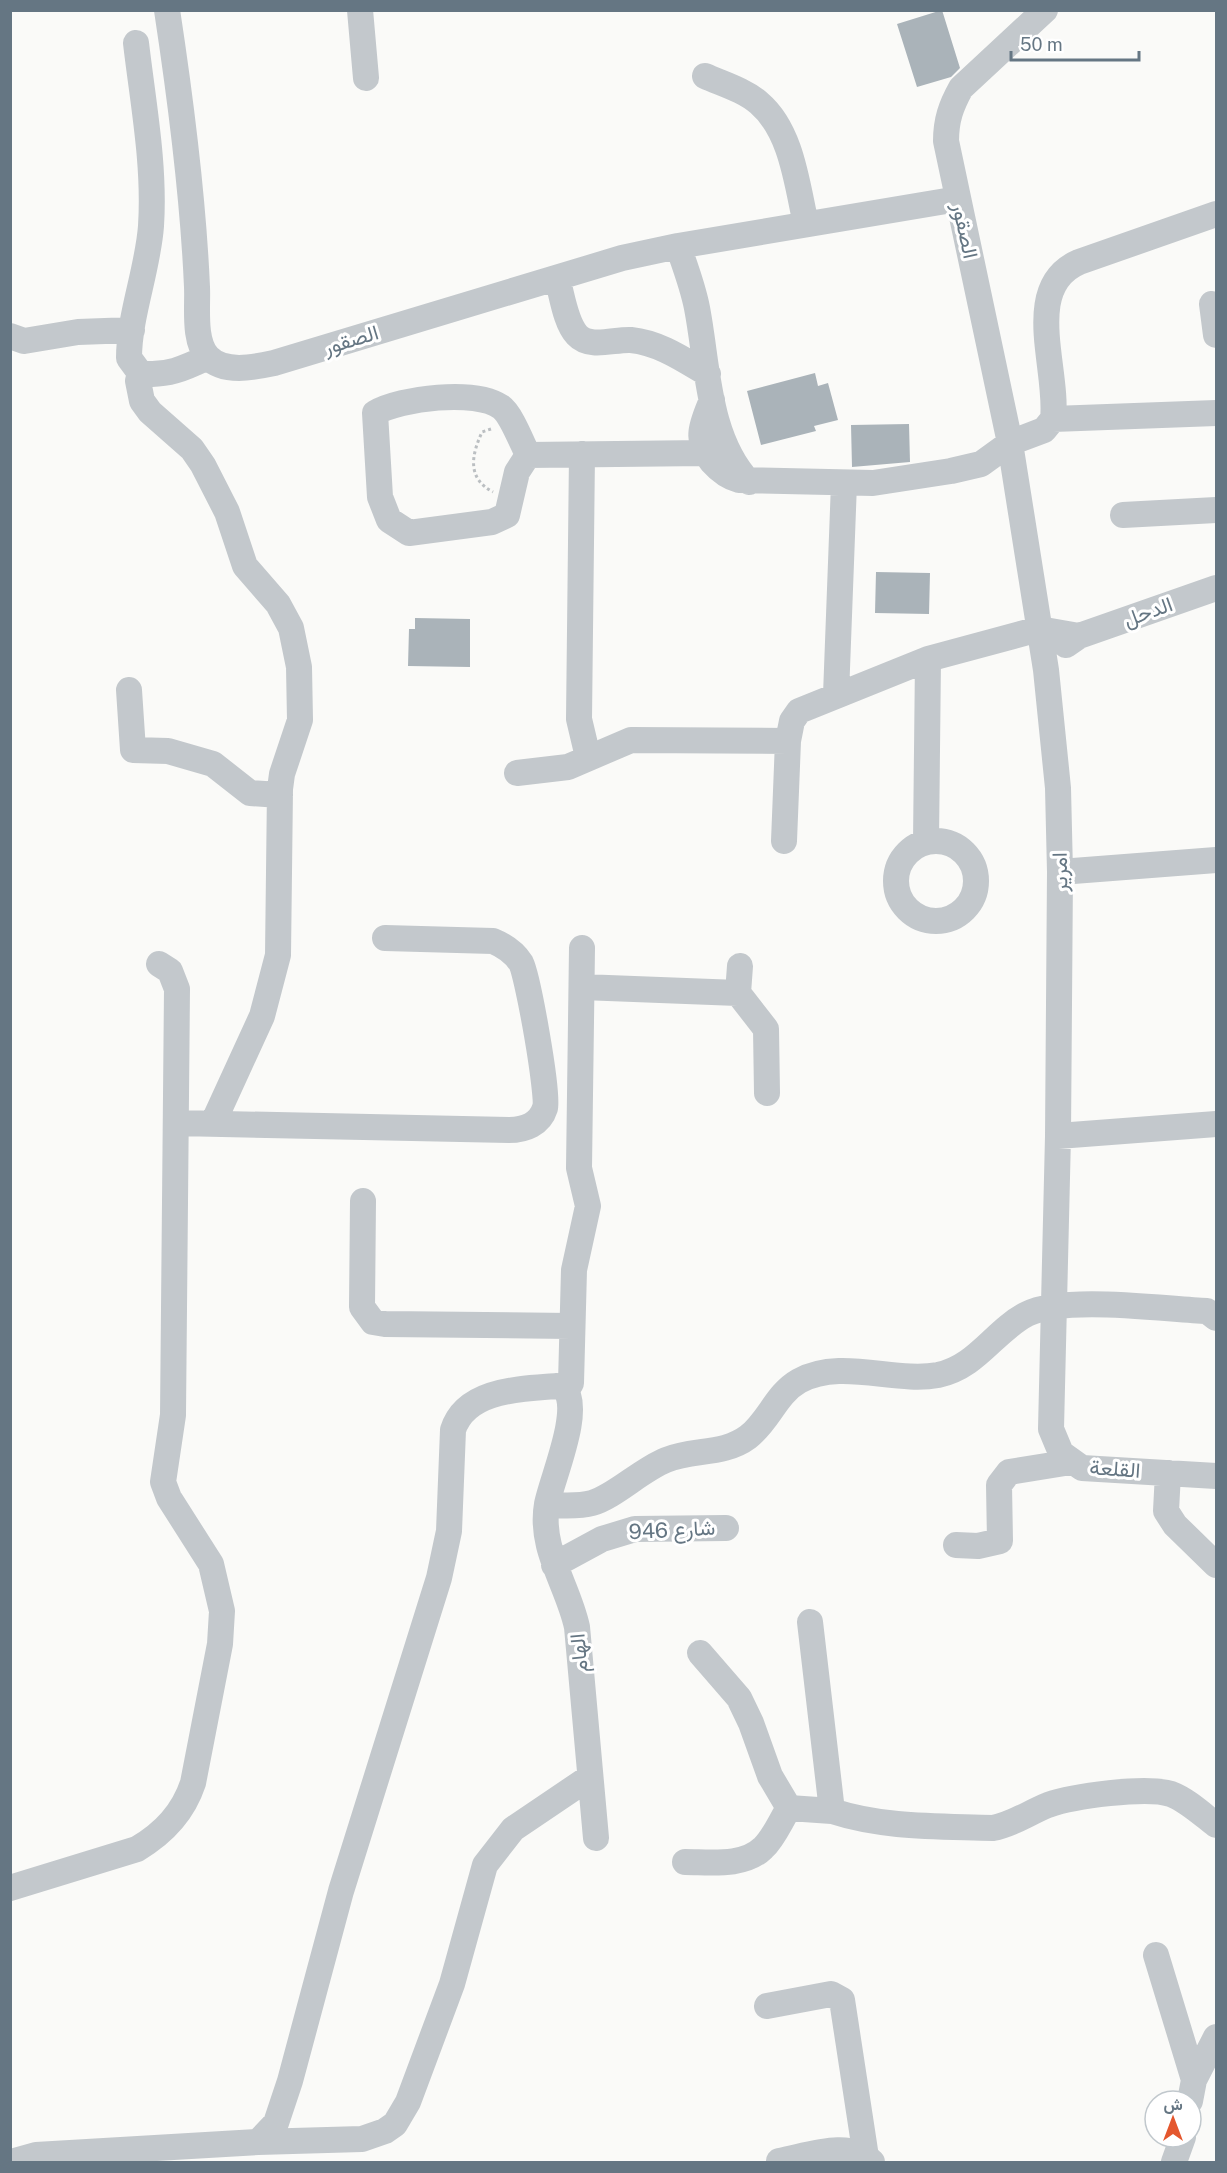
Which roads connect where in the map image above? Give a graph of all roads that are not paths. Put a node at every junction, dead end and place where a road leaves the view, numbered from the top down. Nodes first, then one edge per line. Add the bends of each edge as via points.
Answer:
1 (167, 10) edge
2 (360, 10) edge
3 (1045, 10) edge
4 (136, 43) dead end
5 (705, 76) dead end
6 (366, 78) dead end
7 (958, 199) junction
8 (1216, 214) edge
9 (806, 224) junction
10 (678, 246) junction
11 (557, 278) junction
12 (1212, 304) dead end
13 (132, 330) junction
14 (1216, 335) edge
15 (10, 336) edge
16 (208, 357) junction
17 (140, 373) junction
18 (708, 374) junction
19 (712, 400) junction
20 (1216, 413) edge
21 (1053, 419) junction
22 (1010, 443) junction
23 (705, 453) junction
24 (582, 454) junction
25 (528, 455) junction
26 (972, 467) junction
27 (1015, 480) junction
28 (749, 482) junction
29 (844, 483) junction
30 (1216, 510) edge
31 (1123, 515) dead end
32 (1216, 588) edge
33 (1039, 628) junction
34 (1079, 636) junction
35 (928, 659) junction
36 (1046, 670) junction
37 (129, 690) dead end
38 (836, 694) junction
39 (788, 741) junction
40 (588, 757) junction
41 (517, 773) dead end
42 (280, 795) junction
43 (784, 841) dead end
44 (926, 842) dead end
45 (1216, 860) edge
46 (1060, 872) junction
47 (385, 938) dead end
48 (582, 948) dead end
49 (159, 964) dead end
50 (740, 966) dead end
51 (582, 987) junction
52 (738, 993) junction
53 (767, 1093) dead end
54 (177, 1123) junction
55 (213, 1123) junction
56 (1216, 1124) edge
57 (1058, 1136) junction
58 (363, 1202) dead end
59 (1055, 1304) junction
60 (1213, 1307) edge
61 (572, 1326) junction
62 (566, 1391) junction
63 (1071, 1462) junction
64 (1168, 1473) junction
65 (1216, 1476) edge
66 (547, 1505) junction
67 (726, 1528) dead end
68 (956, 1545) dead end
69 (554, 1565) junction
70 (1216, 1565) edge
71 (810, 1622) dead end
72 (700, 1653) dead end
73 (590, 1777) junction
74 (789, 1808) junction
75 (832, 1811) junction
76 (1216, 1825) edge
77 (596, 1838) dead end
78 (685, 1862) dead end
79 (10, 1888) edge
80 (1156, 1955) dead end
81 (767, 2006) dead end
82 (1216, 2037) edge
83 (1192, 2089) edge
84 (1192, 2089) edge
85 (258, 2142) junction
86 (869, 2160) edge
87 (779, 2161) edge
88 (11, 2163) edge

1 - 16 street via 193,237 199,335
2 - 6 street
3 - 7 street, الصقور via 961,88 951,104 946,141
4 - 13 street via 151,176 151,228
5 - 9 street via 752,98 771,117 792,163
7 - 9 street, الصقور
7 - 22 street, الصقور
8 - 21 street via 1066,267 1057,276 1050,287 1047,308
9 - 10 street, الصقور
10 - 11 street, الصقور
10 - 18 street via 697,307
11 - 16 street, الصقور via 274,363 243,368 217,363
11 - 18 street via 579,337 594,342 647,343
12 - 14 street
13 - 15 street via 24,340
13 - 17 street via 129,358
16 - 17 street via 166,374
17 - 42 street via 142,401 192,449 203,465 227,512 245,566 278,604 291,628 299,667 300,720 282,774
18 - 19 street
19 - 23 street via 700,438
19 - 28 street via 729,454
20 - 21 street
21 - 22 street via 1044,430
22 - 26 street
22 - 27 street, امرير
23 - 24 street
23 - 28 street via 724,473
24 - 25 street
24 - 40 street via 579,719
25 - 25 street via 502,407 473,396 390,405 375,413 380,497 389,520 409,533 492,522 507,515 517,472
26 - 27 street via 999,472
26 - 29 street via 903,480
27 - 33 street, امرير
28 - 29 street
29 - 38 street
30 - 31 street
32 - 34 street, الدحل
33 - 34 street
33 - 35 street
33 - 36 street, امرير
34 - 36 street via 1056,654
35 - 38 street
35 - 44 street
36 - 46 street, امرير via 1058,788
37 - 42 street via 133,750 168,751 213,764 250,793
38 - 39 street via 799,711 792,721
39 - 40 street via 631,740
39 - 43 street
40 - 41 street via 568,767
42 - 55 street via 278,955 262,1016
45 - 46 street
46 - 57 street, امرير
47 - 55 street via 493,941 515,955 526,978 547,1097 539,1119 531,1126 509,1130
48 - 51 street, الهام
49 - 54 street via 171,971 176,983
50 - 52 street
51 - 52 street
51 - 61 street, الهام via 579,1168 588,1206 574,1270
52 - 53 street via 766,1029
54 - 55 street
54 - 79 street via 173,1415 162,1473 169,1498 211,1564 220,1596 220,1644 202,1747 188,1798 174,1820 152,1840 121,1855
56 - 57 street
57 - 59 street, امرير
58 - 61 street via 362,1307 373,1322
59 - 60 street
59 - 63 street, القلعة via 1051,1429 1054,1442
59 - 66 street via 1025,1315 970,1361 950,1372 926,1376 837,1372 810,1376 788,1389 759,1427 739,1443 667,1460 593,1503
61 - 62 street, الهام via 571,1383
62 - 66 street, الهام via 566,1439
62 - 85 street via 557,1386 491,1396 469,1405 455,1422 449,1531 439,1578 341,1891 290,2081 276,2123
63 - 64 street, القلعة via 1095,1471
63 - 68 street via 1009,1472 999,1485 1000,1541
64 - 65 street, القلعة
64 - 70 street via 1166,1511 1174,1525
66 - 69 street, الهام via 546,1536
67 - 69 street, شارع 946 via 635,1529 602,1539
69 - 73 street, الهام via 568,1594 577,1627
71 - 75 street
72 - 74 street via 739,1698 770,1776
73 - 77 street, الهام
73 - 85 street via 513,1829 485,1865 452,1984 408,2102 395,2124 385,2132 362,2139
74 - 75 street
74 - 78 street via 765,1847 751,1856 727,1862
75 - 76 street via 882,1824 993,1828 1009,1825 1067,1799 1156,1791 1173,1795
80 - 83 street
81 - 86 street via 831,1994 842,2000
82 - 84 street
85 - 88 street via 36,2156
86 - 87 street via 846,2150

